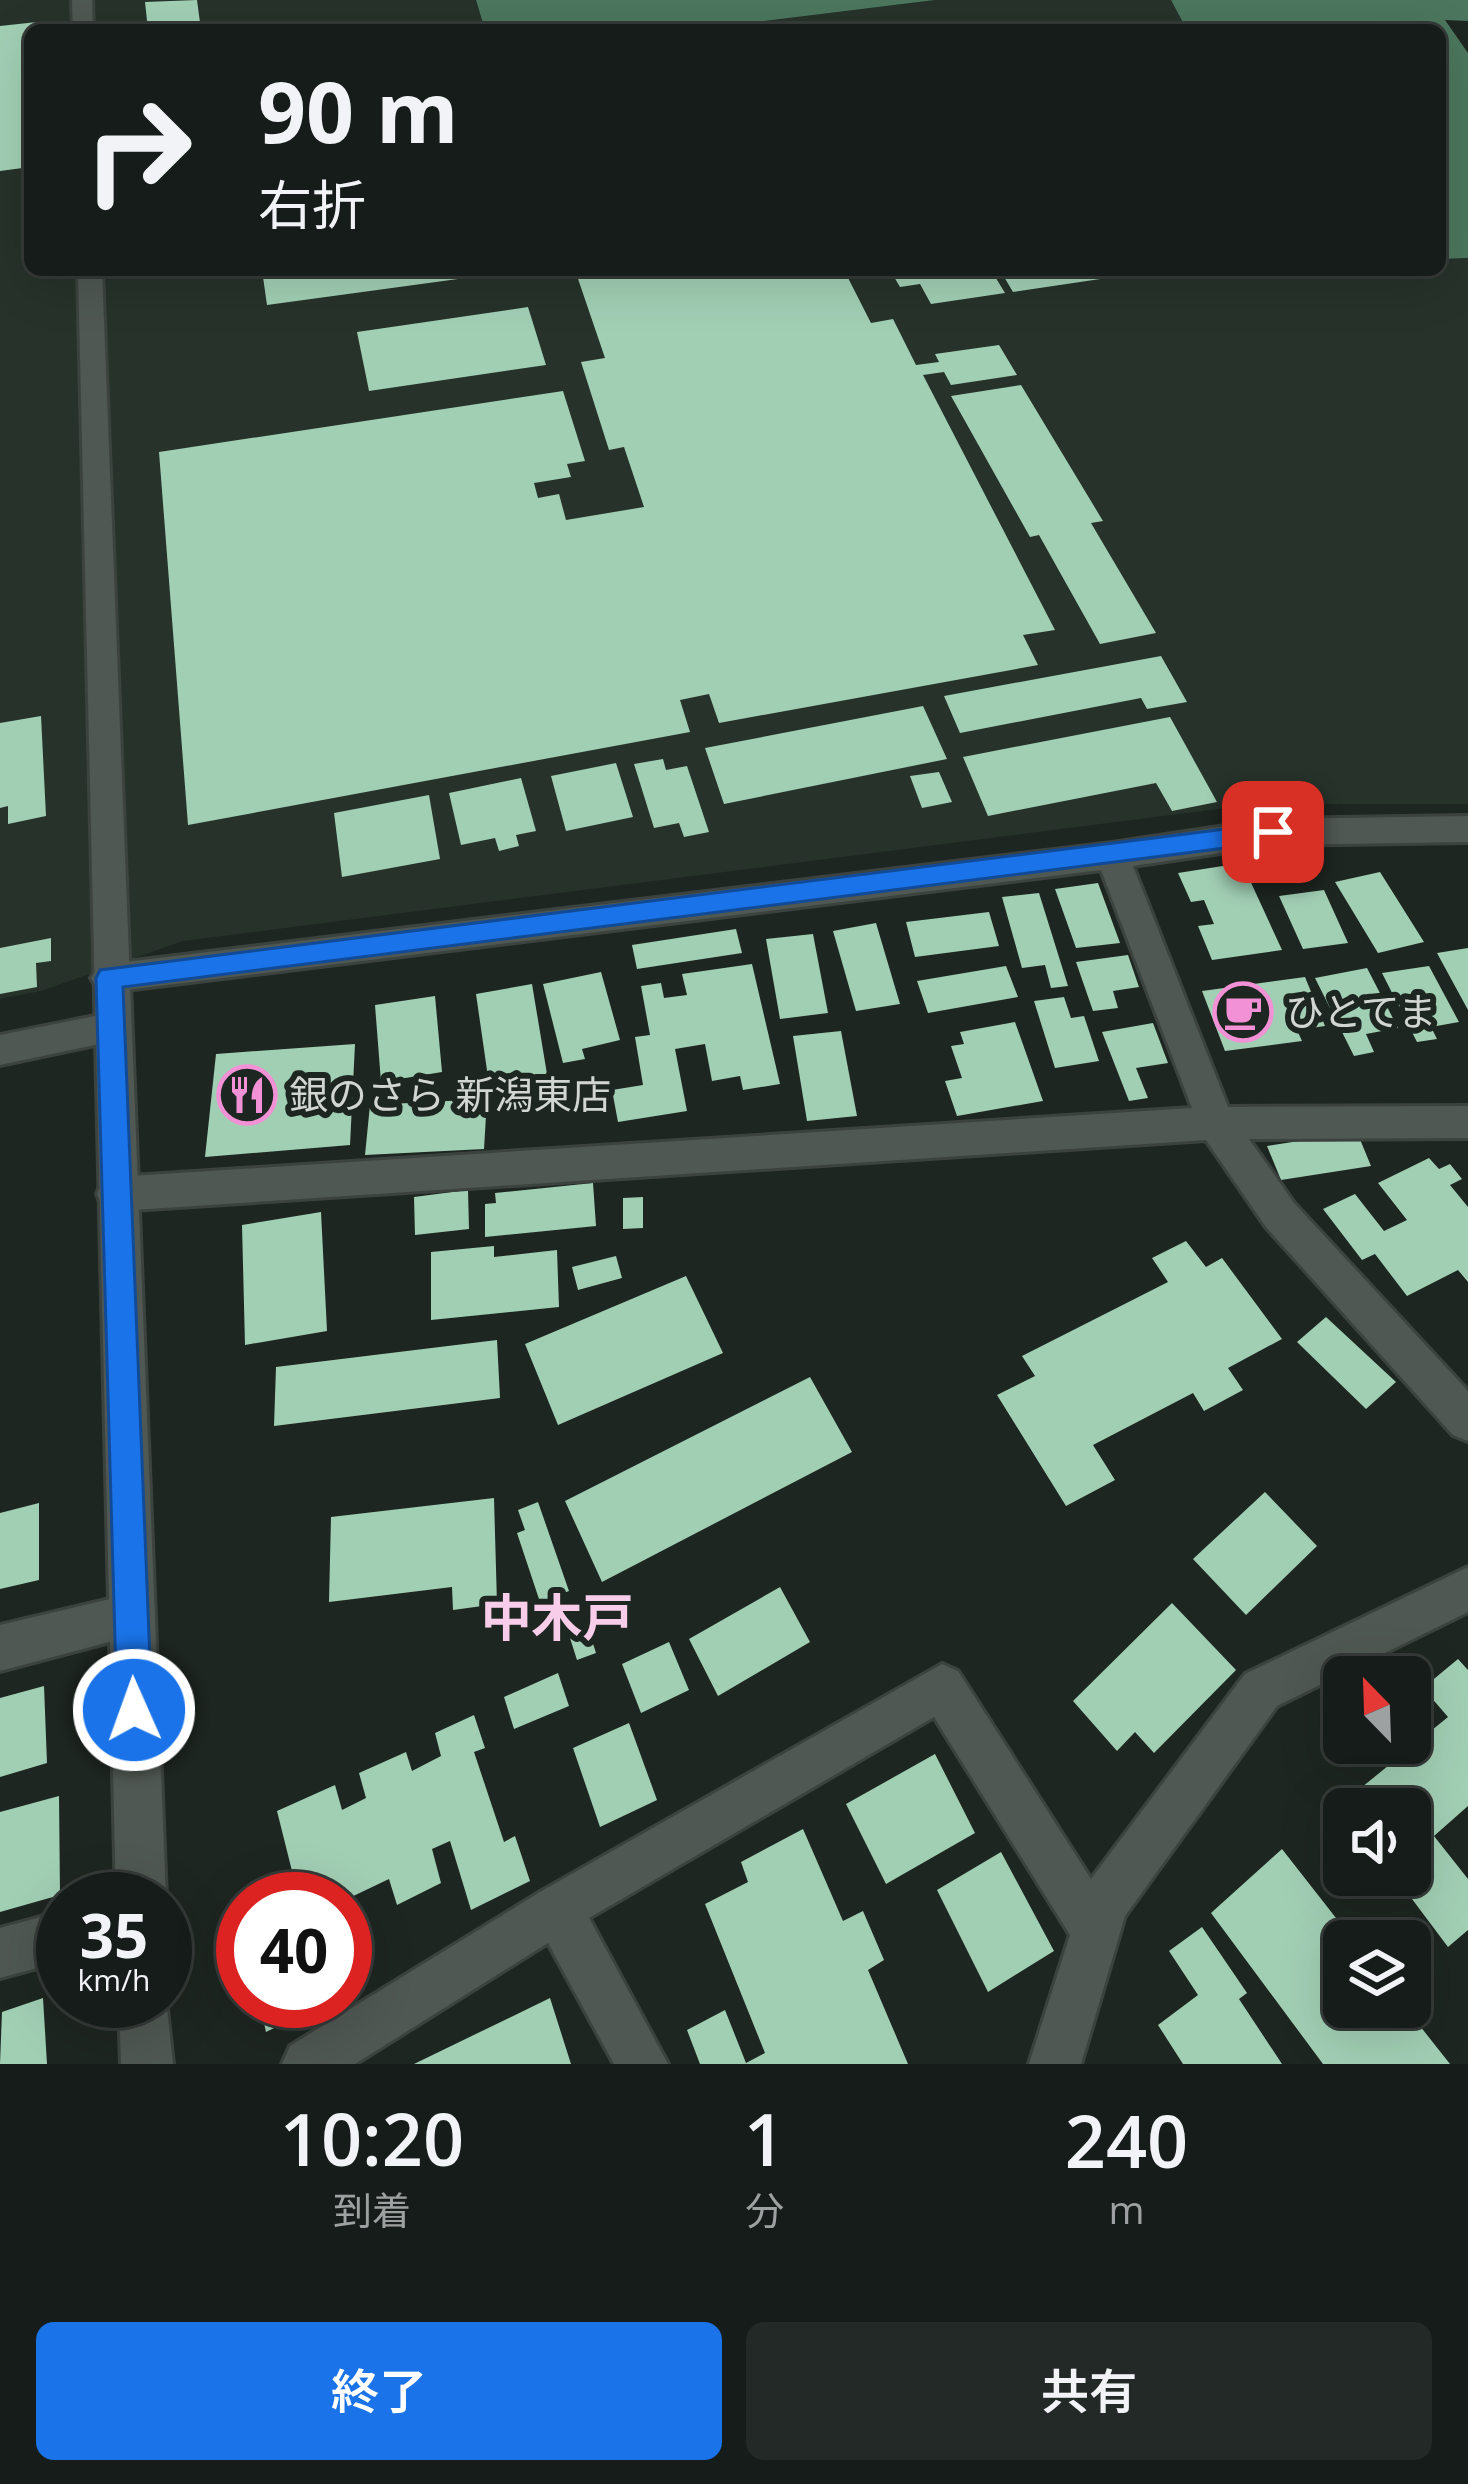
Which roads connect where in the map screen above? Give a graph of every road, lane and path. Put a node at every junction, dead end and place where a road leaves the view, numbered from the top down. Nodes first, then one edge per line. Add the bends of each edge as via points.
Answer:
1 (90, 276) edge
2 (1468, 829) edge
3 (1112, 856) junction
4 (110, 978) junction
5 (110, 1028) junction
6 (0, 1050) edge
7 (1468, 1122) edge
8 (1216, 1123) junction
9 (116, 1194) junction
10 (1468, 1421) edge
11 (1468, 1588) edge
12 (131, 1616) junction
13 (0, 1648) edge
14 (140, 1872) edge
15 (557, 1909) junction
16 (1095, 1930) junction
17 (36, 1943) edge
18 (0, 1953) edge
19 (145, 2028) edge
20 (147, 2064) edge
21 (308, 2064) edge
22 (642, 2064) edge
23 (1055, 2064) edge

1 - 4 street
2 - 3 street via 1273,832
3 - 4 street
3 - 8 street
4 - 5 street
5 - 6 street
5 - 9 street
7 - 8 street
8 - 9 street
8 - 10 street via 1280,1215
9 - 12 street
11 - 16 street via 1261,1690 1104,1903
12 - 13 street
12 - 14 street
15 - 16 street via 942,1687
15 - 21 street
15 - 22 street
16 - 23 street
17 - 18 street
19 - 20 street

